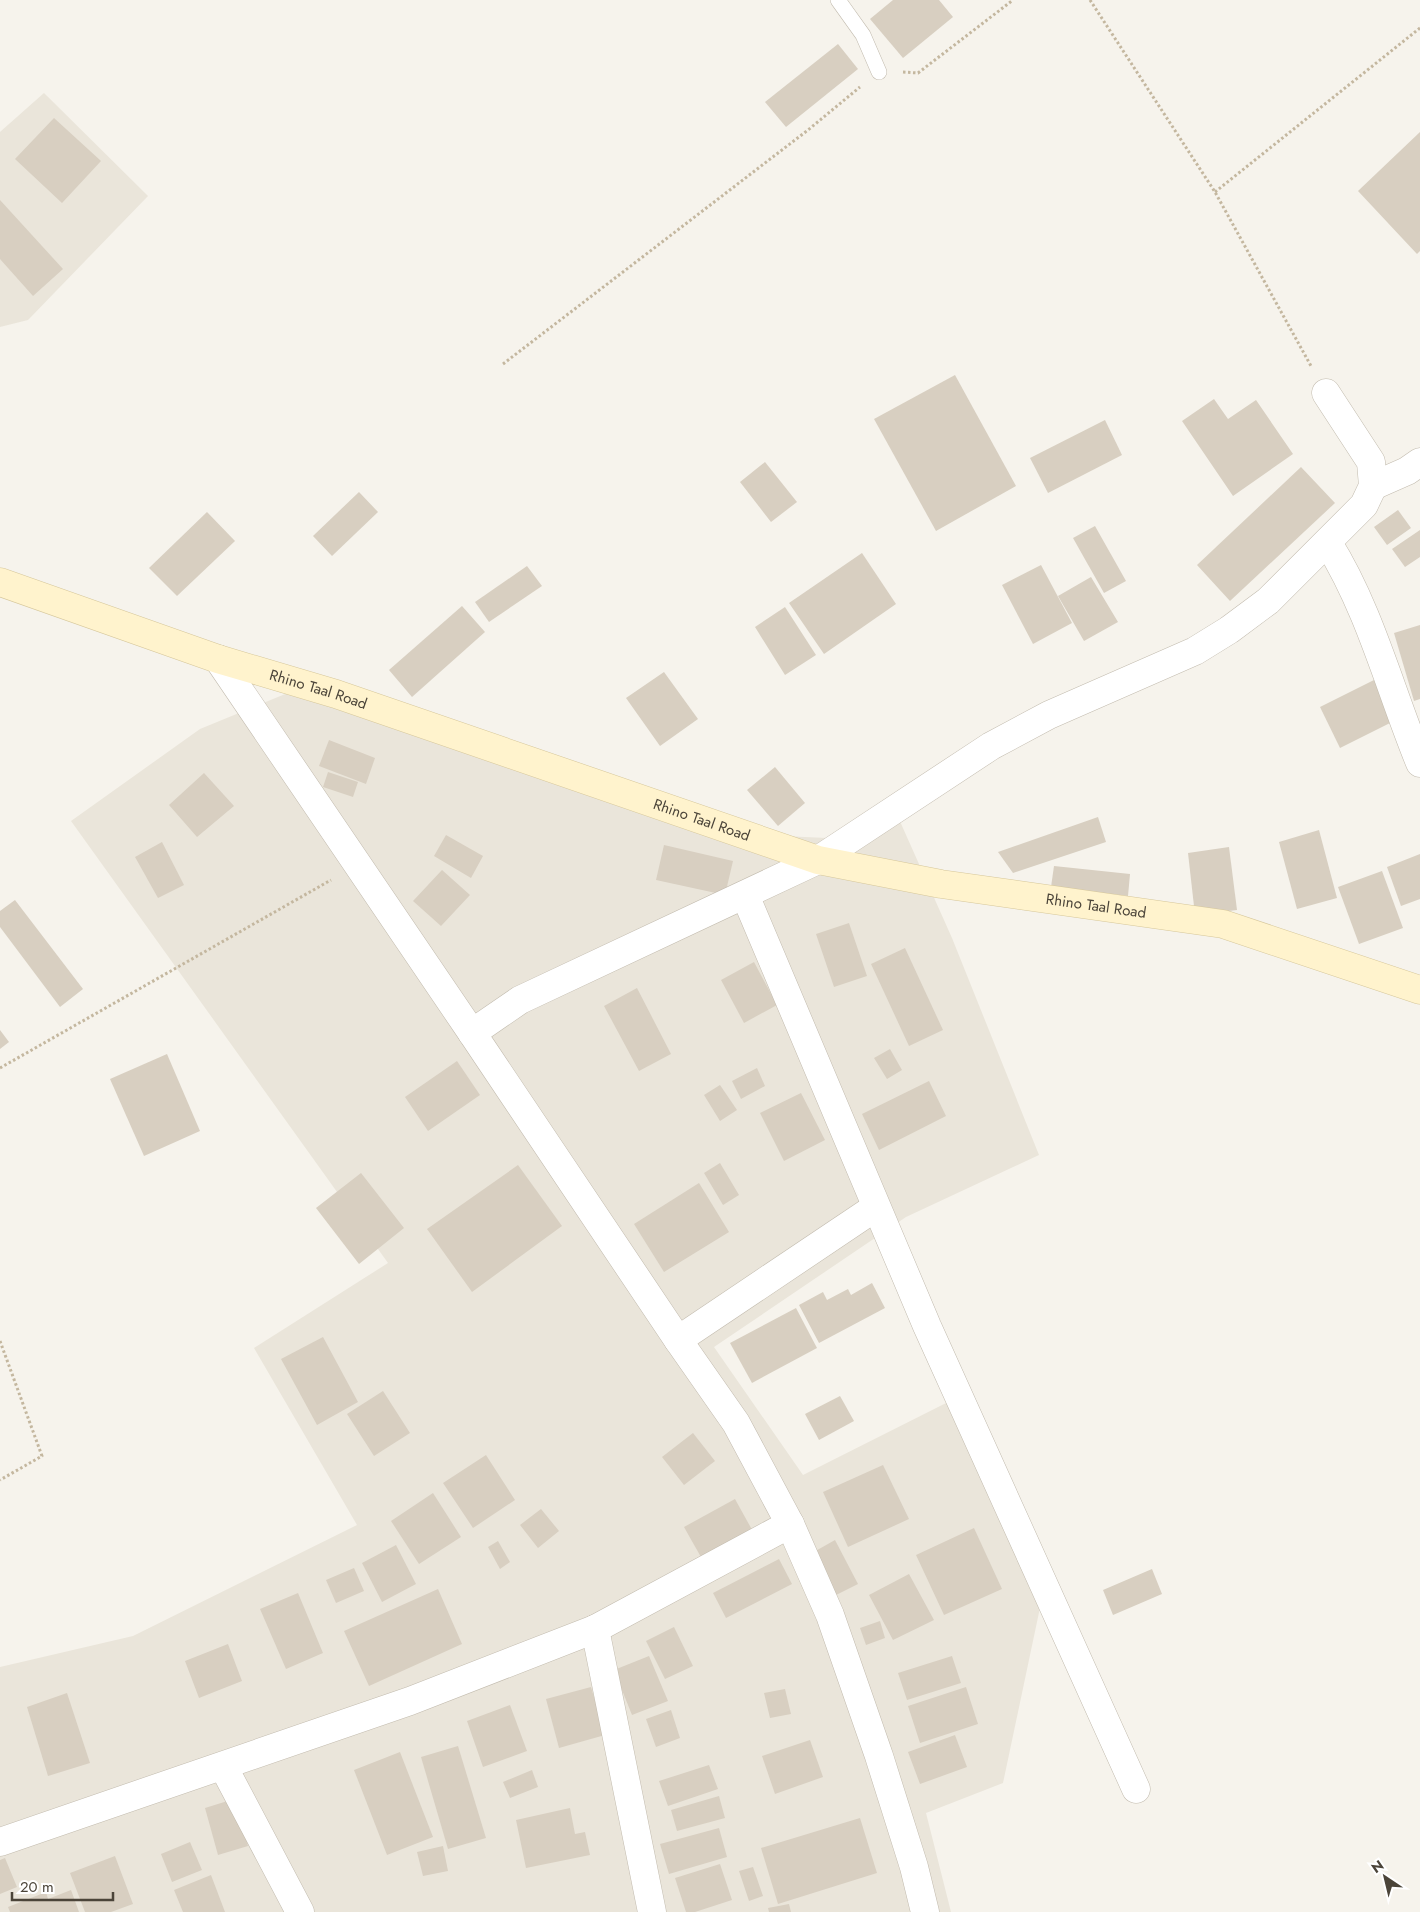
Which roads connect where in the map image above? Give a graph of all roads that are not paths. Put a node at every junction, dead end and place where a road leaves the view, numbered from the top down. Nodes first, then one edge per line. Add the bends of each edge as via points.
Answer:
1 (838, 0) edge
2 (878, 72) road end
3 (1326, 393) road end
4 (1420, 462) edge
5 (1373, 486) junction
6 (1328, 543) junction
7 (0, 582) edge
8 (218, 659) junction
9 (1420, 763) edge
10 (818, 860) junction
11 (745, 895) junction
12 (1420, 990) edge
13 (472, 1033) junction
14 (876, 1207) junction
15 (678, 1340) junction
16 (790, 1524) junction
17 (596, 1629) junction
18 (223, 1766) junction
19 (1136, 1789) dead end
20 (0, 1842) edge
21 (300, 1912) edge
22 (652, 1912) edge
23 (925, 1912) edge

1 - 2 lane via 863,35
3 - 5 street via 1370,462
4 - 5 street
5 - 6 street via 1364,504
6 - 9 street via 1345,570 1365,617
6 - 10 street via 1268,602 1202,647 1048,714 991,746
7 - 8 street, Rhino Taal Road
8 - 10 street, Rhino Taal Road via 336,694
8 - 13 street
10 - 11 street
10 - 12 street, Rhino Taal Road via 941,884 1223,924
11 - 13 street via 520,1000
11 - 14 street
13 - 15 street
14 - 15 street
14 - 19 street
15 - 16 street via 736,1423
16 - 17 street
16 - 23 street via 830,1615 882,1765
17 - 18 street via 410,1701
17 - 22 street
18 - 20 street
18 - 21 street

